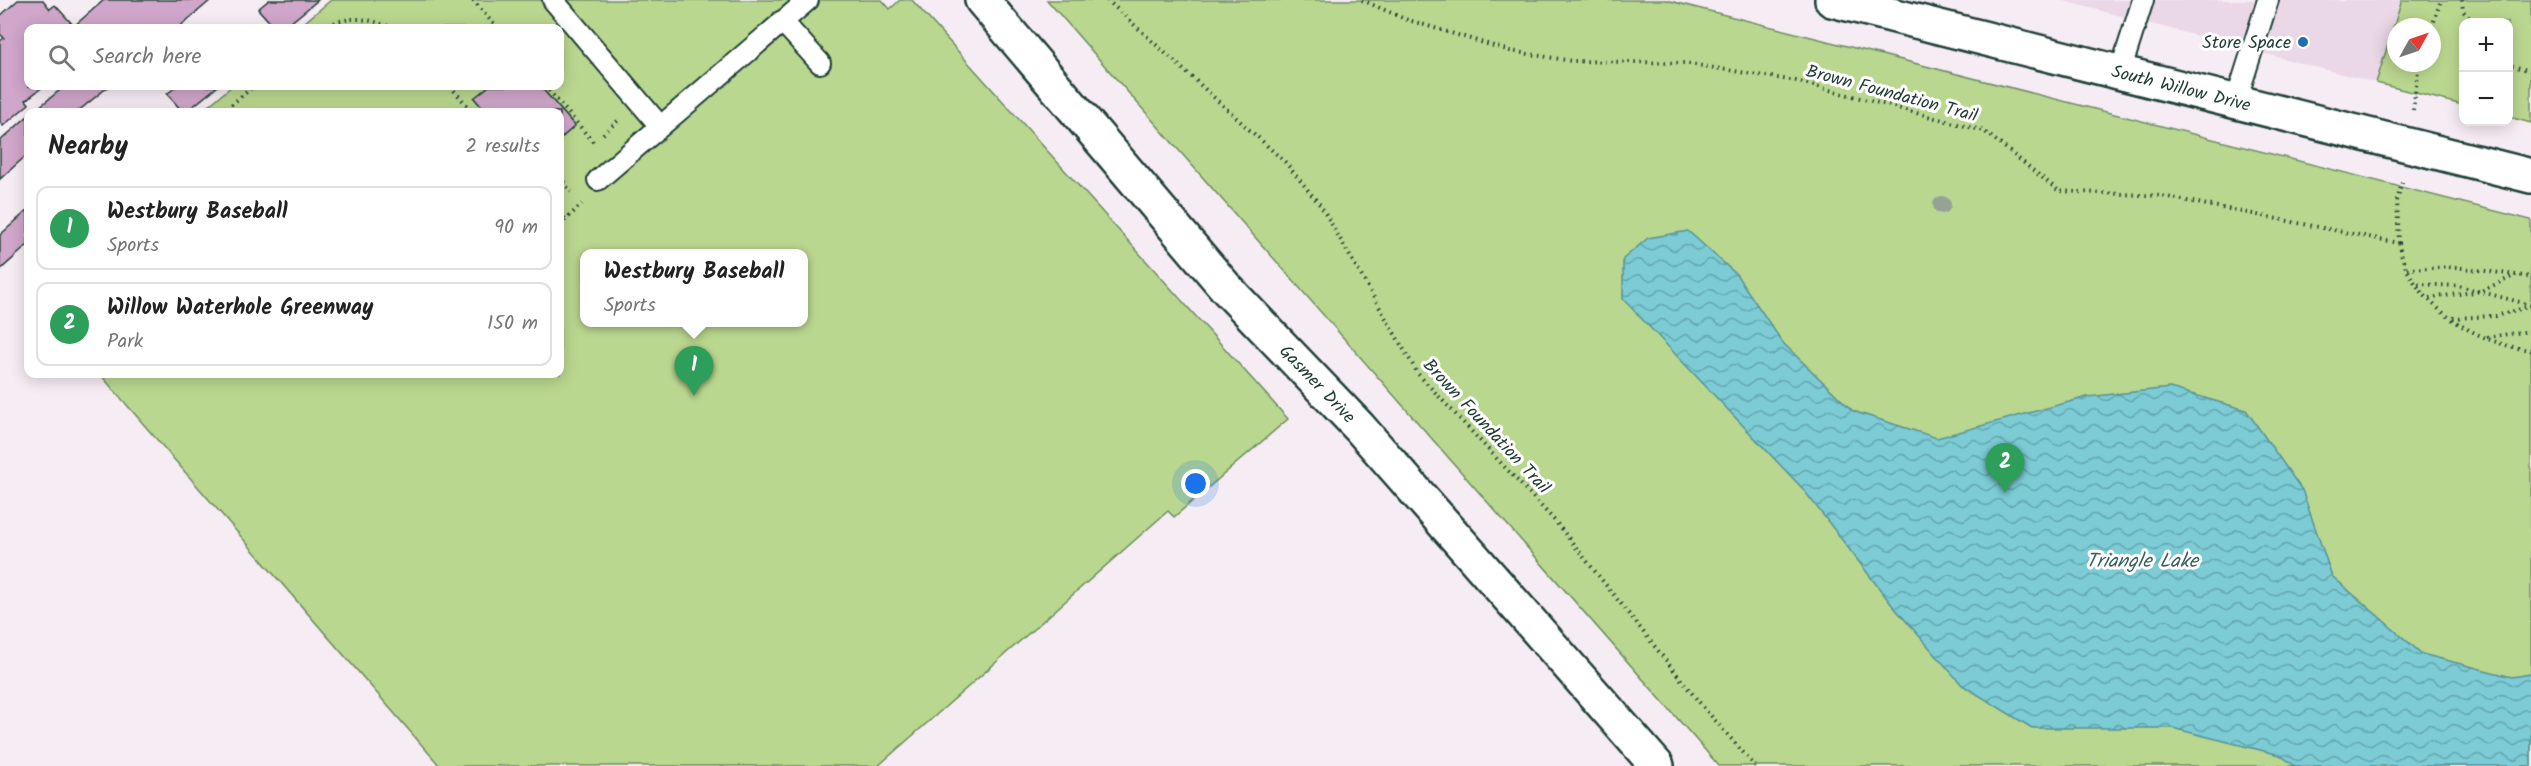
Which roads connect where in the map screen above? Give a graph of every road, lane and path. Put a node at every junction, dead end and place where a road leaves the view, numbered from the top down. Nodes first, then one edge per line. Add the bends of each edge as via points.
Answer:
1 (473, 0) edge
2 (553, 0) edge
3 (808, 0) edge
4 (982, 0) edge
5 (1107, 0) edge
6 (1362, 0) edge
7 (1832, 0) edge
8 (2143, 0) edge
9 (2268, 0) edge
10 (2441, 0) edge
11 (2462, 0) edge
12 (2435, 18) edge
13 (2469, 18) edge
14 (782, 21) junction
15 (330, 24) edge
16 (383, 24) edge
17 (494, 24) edge
18 (820, 63) dead end
19 (2513, 66) edge
20 (2531, 71) edge
21 (2120, 72) junction
22 (2418, 72) edge
23 (249, 90) edge
24 (454, 90) edge
25 (548, 90) edge
26 (2414, 98) dead end
27 (2236, 101) junction
28 (227, 108) edge
29 (469, 108) edge
30 (564, 108) edge
31 (564, 108) edge
32 (626, 114) dead end
33 (660, 126) junction
34 (601, 136) dead end
35 (614, 166) junction
36 (2531, 176) edge
37 (598, 180) dead end
38 (564, 182) edge
39 (2402, 182) dead end
40 (564, 218) edge
41 (566, 220) joint
42 (2398, 243) junction
43 (2406, 269) junction
44 (2517, 274) junction
45 (2531, 277) edge
46 (2417, 284) junction
47 (2481, 291) junction
48 (2428, 298) junction
49 (2531, 305) edge
50 (2452, 318) junction
51 (2531, 331) edge
52 (2486, 338) junction
53 (2531, 350) edge
54 (1657, 766) edge
55 (1755, 766) edge

1 - 17 path
2 - 33 lane
3 - 14 lane
4 - 54 street, Gasmer Drive via 1227,289 1359,427
5 - 55 path, Brown Foundation Trail via 1285,162 1321,206 1418,374 1533,495
6 - 42 path, Brown Foundation Trail via 1405,19 1510,51 1572,61 1684,63 1796,81 1984,131 2058,191 2162,196
7 - 21 street, South Willow Drive
8 - 21 lane
9 - 27 lane
10 - 12 path
11 - 13 path via 2463,11
14 - 18 lane
14 - 33 lane
15 - 16 path via 338,20 370,19
19 - 20 path
21 - 27 street, South Willow Drive
22 - 26 path
23 - 28 path
24 - 29 path
25 - 30 path
27 - 36 street, South Willow Drive
31 - 35 path
32 - 34 path
33 - 35 lane
35 - 37 lane
38 - 41 path via 583,205
39 - 42 path via 2397,201
40 - 41 path
42 - 43 path
43 - 44 path via 2455,267
43 - 46 path
44 - 45 path
44 - 47 path
46 - 47 path
46 - 48 path
47 - 48 path
47 - 49 path
48 - 50 path
49 - 50 path via 2496,316
50 - 52 path
51 - 52 path
52 - 53 path

